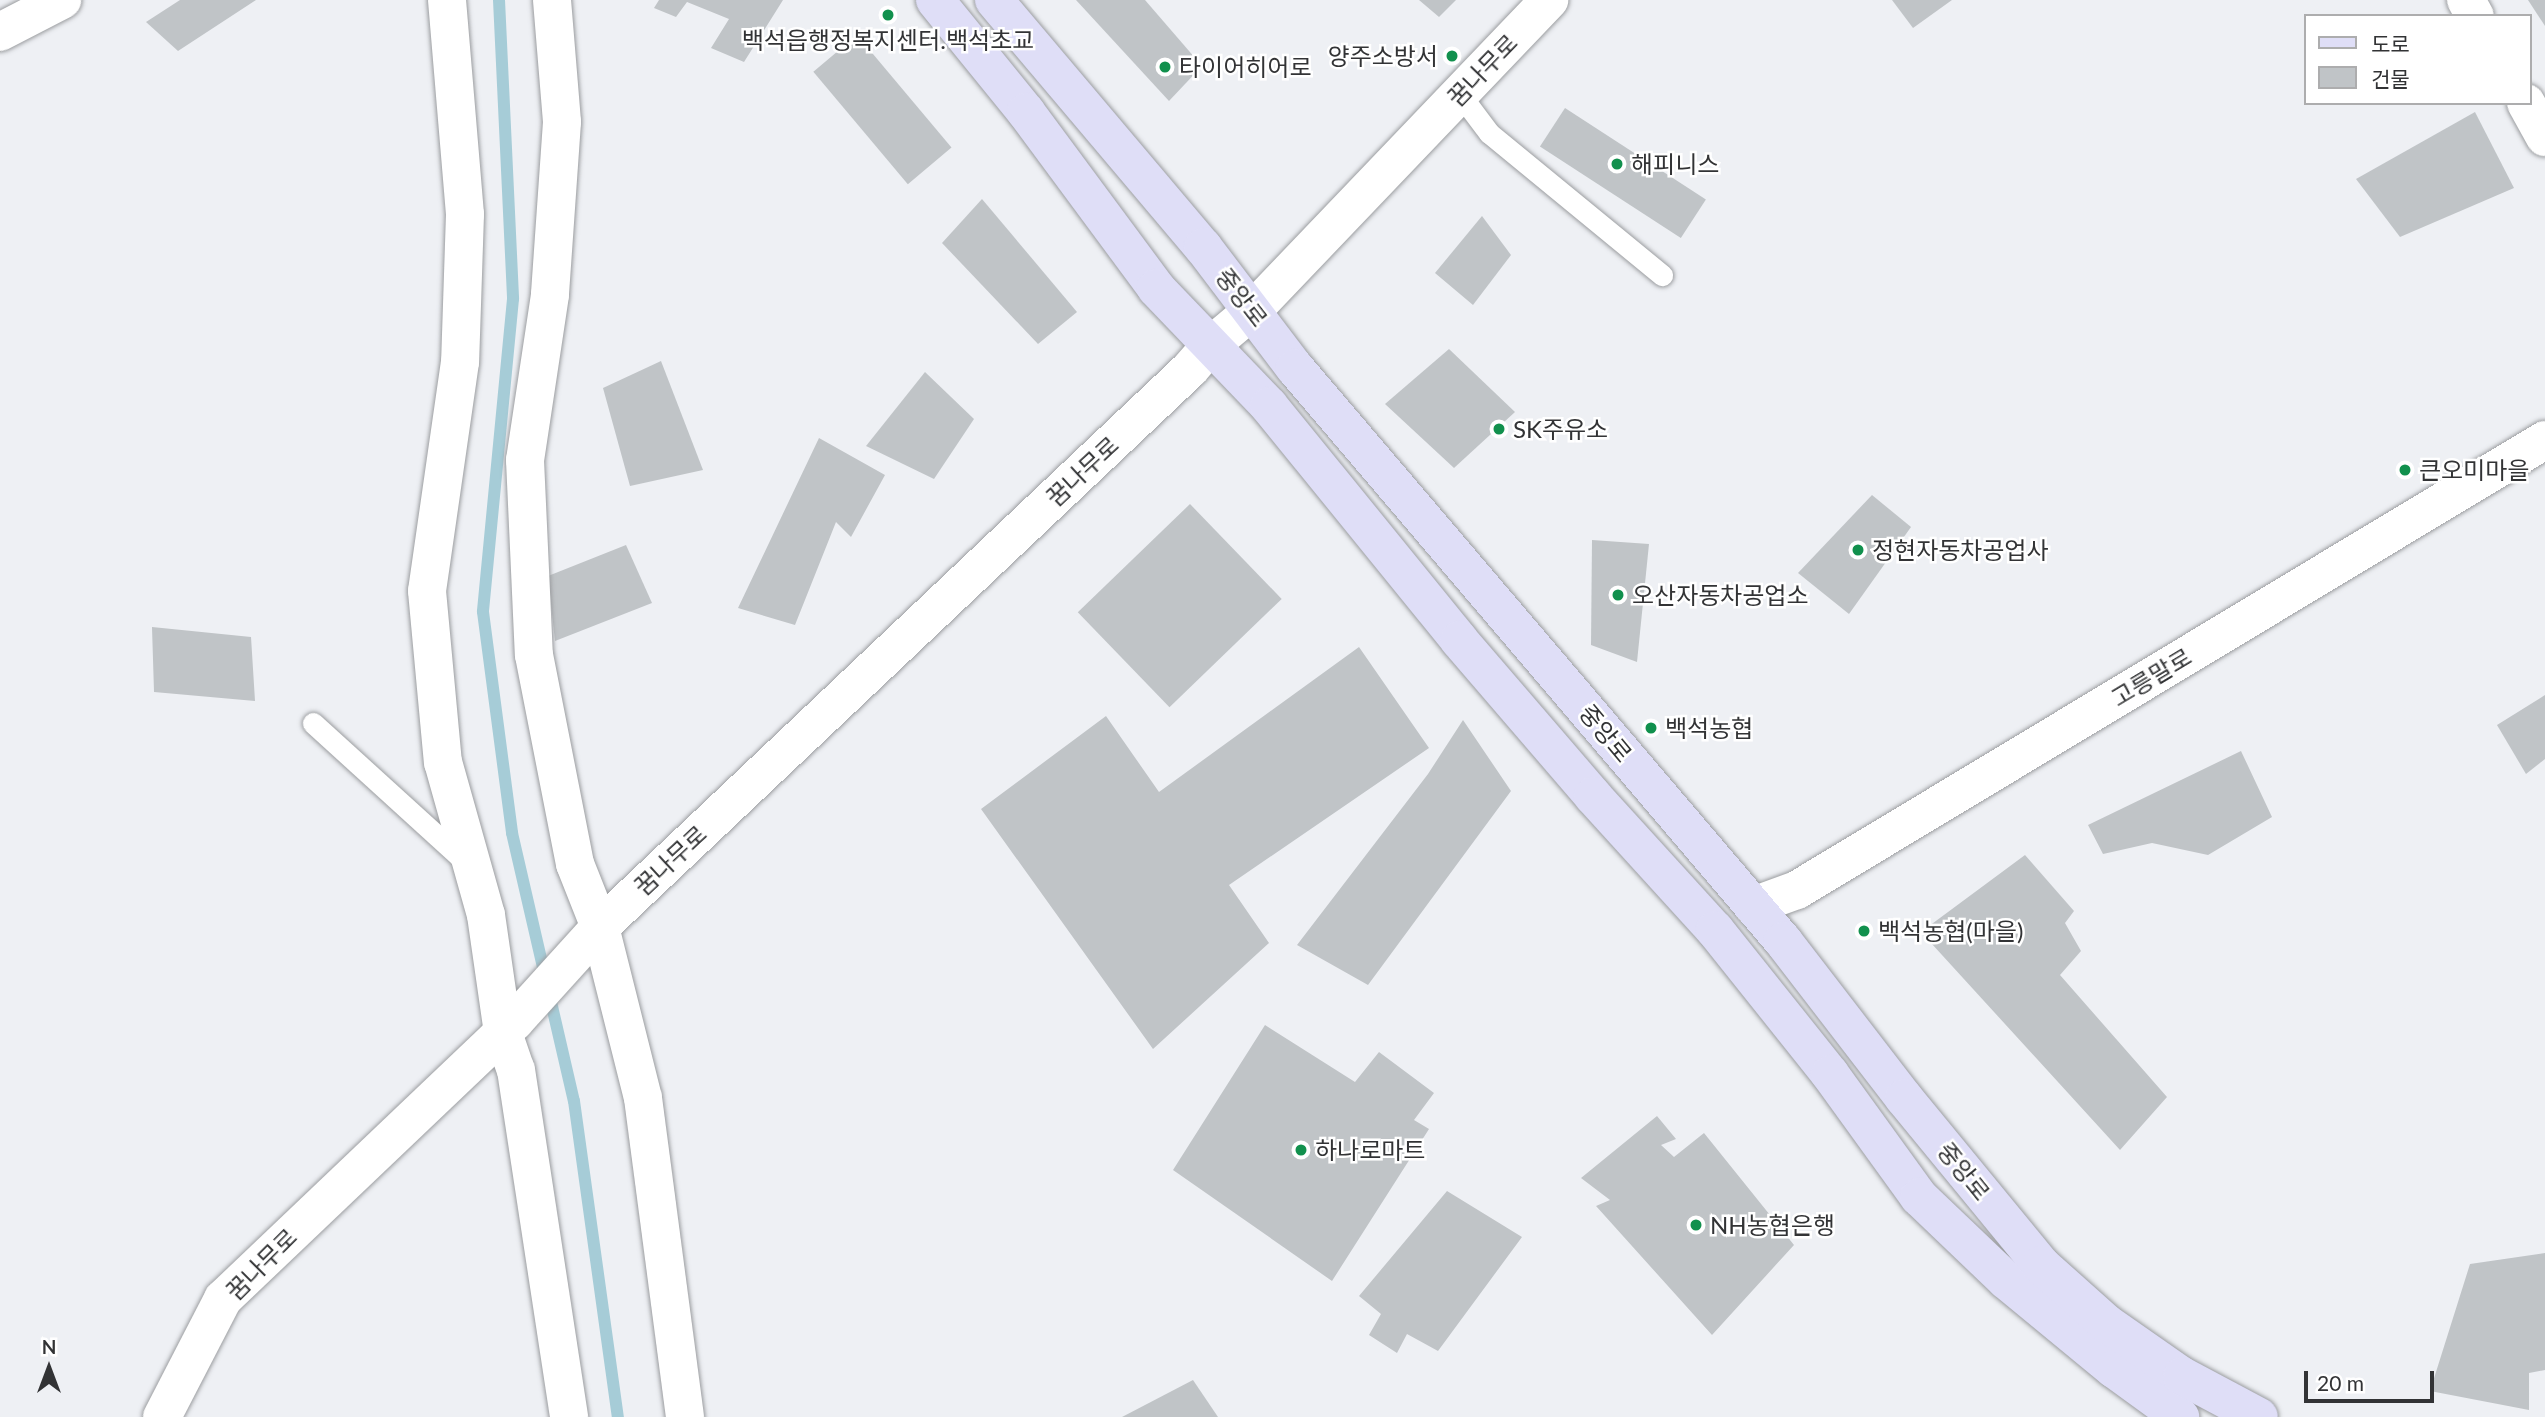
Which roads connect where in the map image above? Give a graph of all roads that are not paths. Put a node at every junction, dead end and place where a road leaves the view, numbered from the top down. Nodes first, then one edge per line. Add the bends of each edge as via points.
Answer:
1 (62, 0) edge
2 (447, 0) edge
3 (552, 0) edge
4 (935, 0) edge
5 (994, 0) edge
6 (1549, 0) edge
7 (0, 32) edge
8 (1460, 93) junction
9 (2527, 105) edge
10 (2545, 137) edge
11 (1662, 275) dead end
12 (1253, 310) junction
13 (1209, 346) junction
14 (2545, 440) edge
15 (313, 723) dead end
16 (472, 868) junction
17 (1753, 906) junction
18 (600, 927) junction
19 (509, 1027) junction
20 (162, 1417) edge
21 (569, 1417) edge
22 (685, 1417) edge
23 (2180, 1417) edge
24 (2259, 1417) edge

1 - 7 street
2 - 16 street via 465,214 460,362 427,591 443,762
3 - 18 street via 562,122 550,295 525,460 534,656 575,864
4 - 13 main road, 중앙로 via 1156,288
5 - 12 main road, 중앙로
6 - 8 street, 꿈나무로
8 - 11 lane via 1489,133
8 - 12 street, 꿈나무로
9 - 10 street
12 - 13 street, 꿈나무로
12 - 17 main road, 중앙로 via 1295,368
13 - 18 street, 꿈나무로 via 1190,369
13 - 23 main road, 중앙로 via 1269,406 1468,651 1735,954 1919,1197 2006,1280
14 - 17 street, 고릉말로 via 1797,890
15 - 16 lane
16 - 19 street
17 - 24 main road, 중앙로 via 2041,1265 2106,1323 2182,1376
18 - 19 street, 꿈나무로
18 - 22 street via 643,1098
19 - 20 street, 꿈나무로 via 223,1299
19 - 21 street

